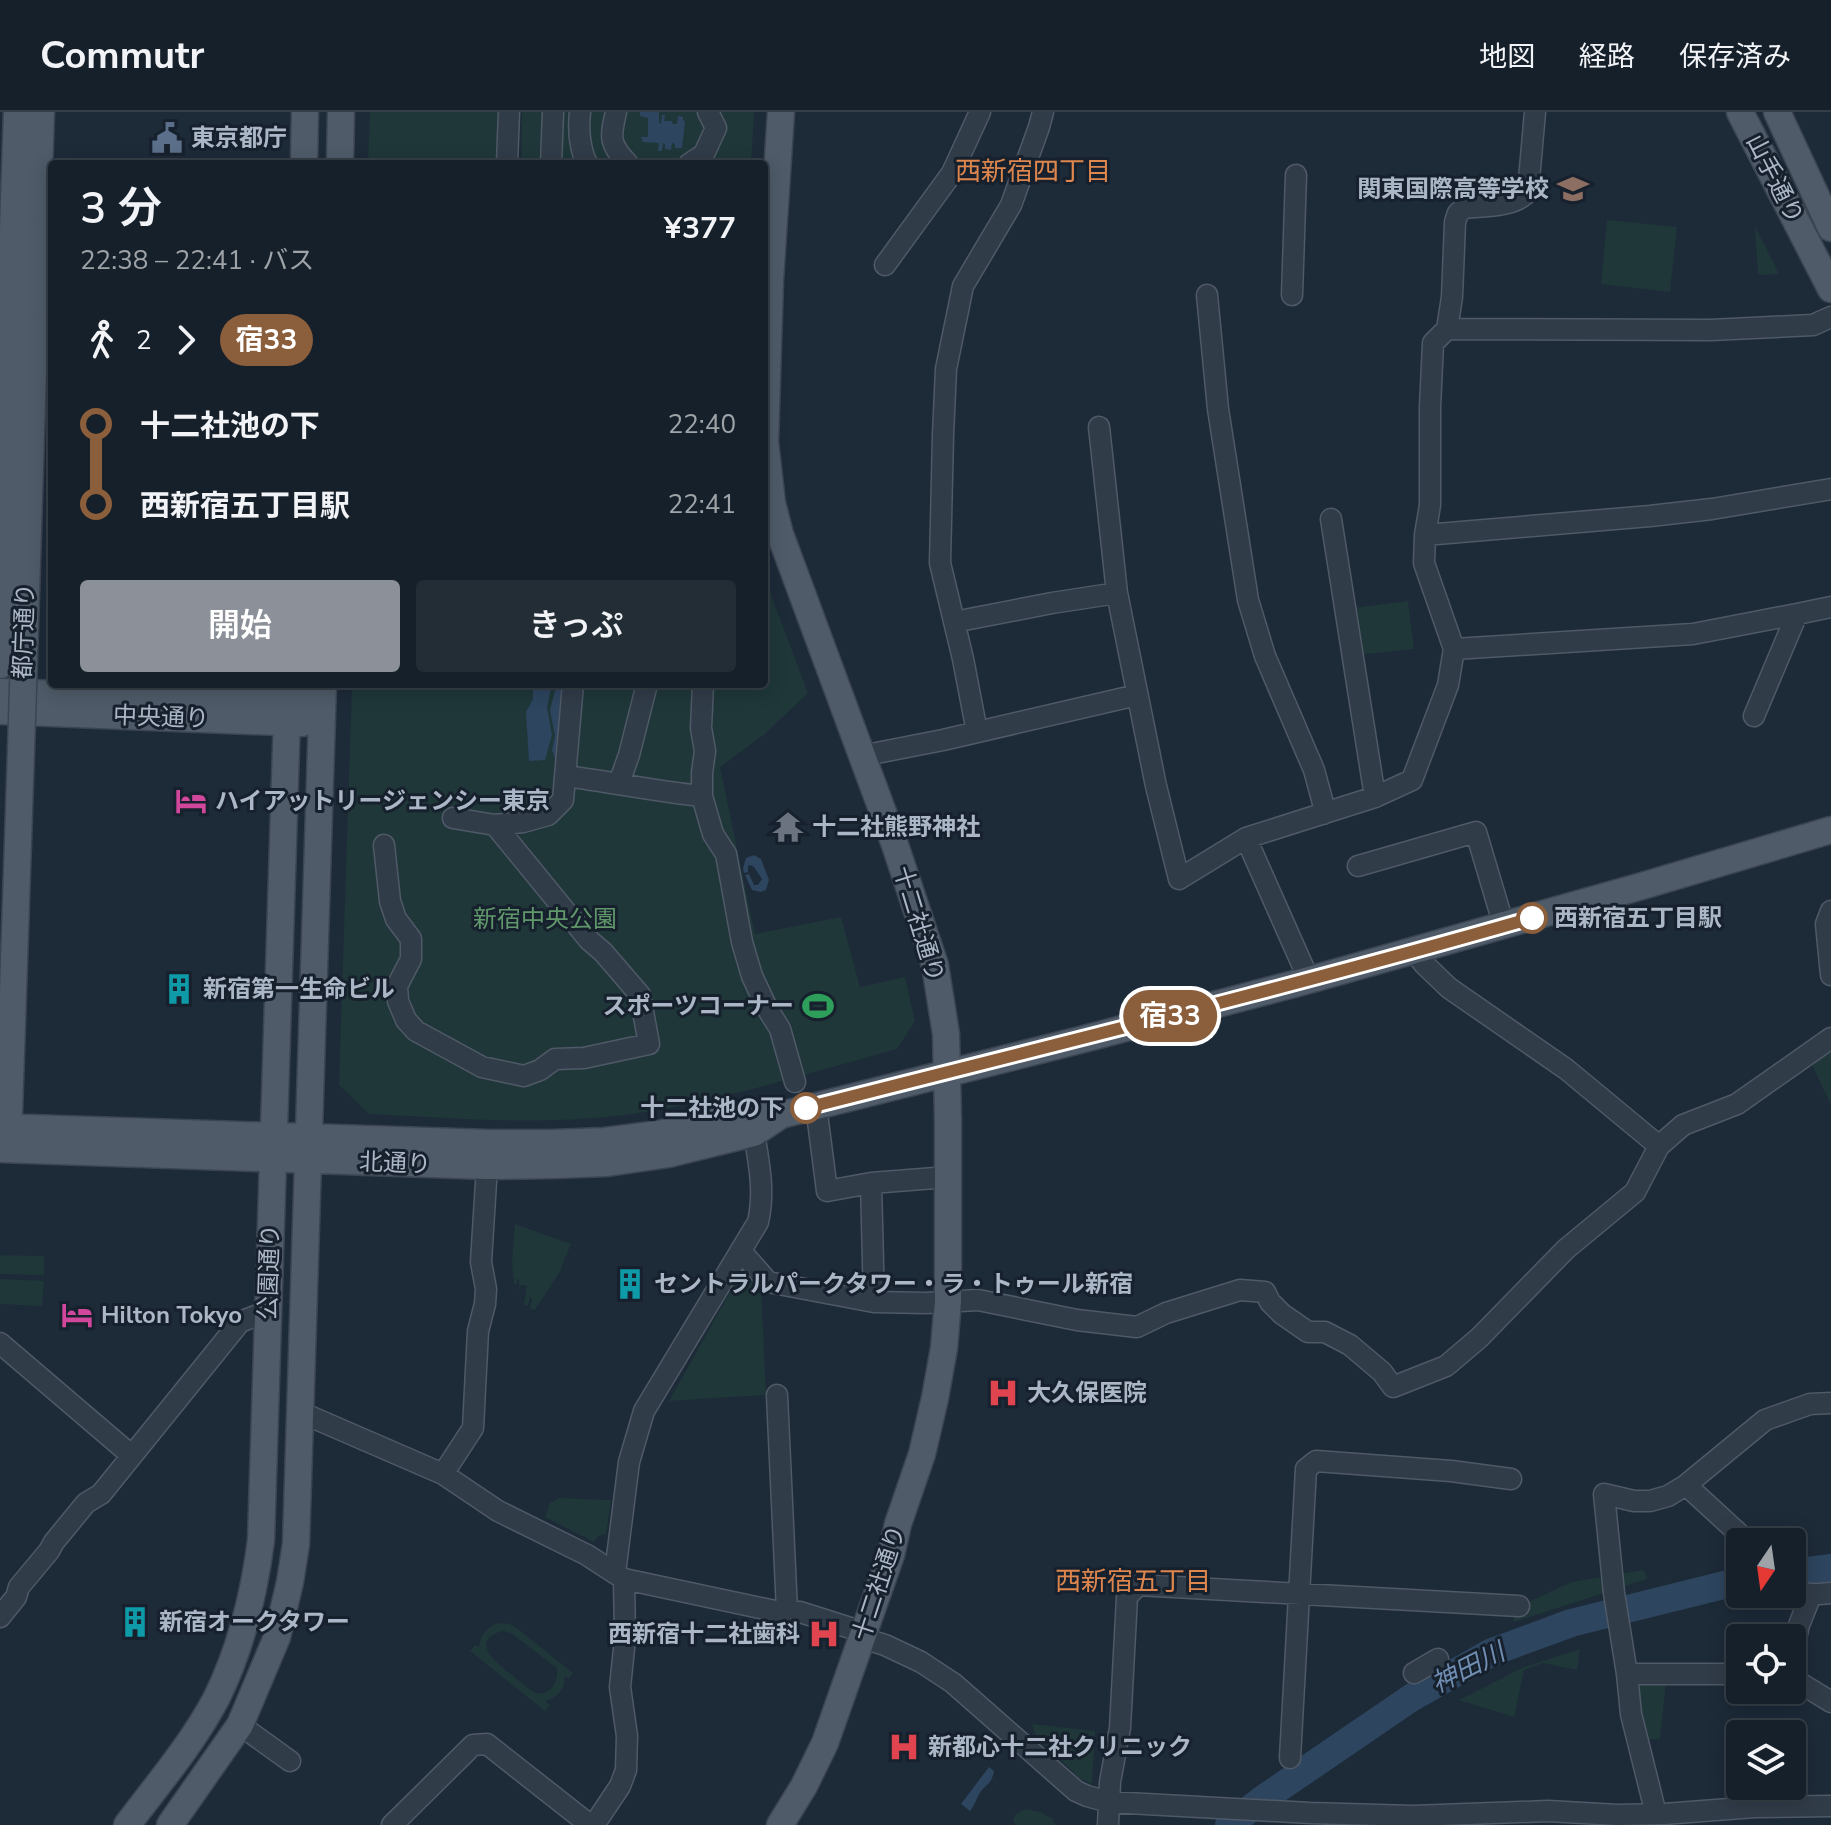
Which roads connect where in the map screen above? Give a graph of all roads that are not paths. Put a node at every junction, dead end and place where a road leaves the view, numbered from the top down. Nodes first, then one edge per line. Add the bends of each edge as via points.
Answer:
1 (17, 112) edge
2 (41, 112) edge
3 (305, 112) edge
4 (341, 112) edge
5 (509, 112) edge
6 (603, 112) edge
7 (616, 112) edge
8 (708, 112) edge
9 (781, 112) edge
10 (980, 112) edge
11 (1043, 112) edge
12 (1535, 112) edge
13 (1740, 112) edge
14 (1777, 112) edge
15 (581, 137) edge
16 (552, 140) edge
17 (304, 160) edge
18 (340, 160) edge
19 (507, 160) edge
20 (624, 160) edge
21 (705, 160) edge
22 (1296, 175) dead end
23 (1831, 228) edge
24 (25, 231) junction
25 (885, 265) dead end
26 (768, 268) edge
27 (1831, 289) edge
28 (1207, 295) dead end
29 (1292, 295) dead end
30 (1831, 317) edge
31 (1447, 329) junction
32 (1099, 427) dead end
33 (768, 468) edge
34 (1831, 489) edge
35 (1331, 519) dead end
36 (1425, 535) junction
37 (1117, 593) junction
38 (1831, 607) edge
39 (1797, 614) junction
40 (954, 622) junction
41 (1454, 649) junction
42 (0, 665) edge
43 (573, 688) edge
44 (646, 688) edge
45 (703, 688) edge
46 (0, 692) edge
47 (1137, 695) junction
48 (287, 703) edge
49 (322, 704) edge
50 (0, 711) edge
51 (1754, 716) dead end
52 (977, 732) junction
53 (861, 756) junction
54 (566, 776) junction
55 (619, 783) junction
56 (702, 796) junction
57 (1375, 797) junction
58 (1323, 814) junction
59 (453, 818) dead end
60 (495, 825) junction
61 (1831, 830) edge
62 (1246, 838) junction
63 (384, 845) dead end
64 (1358, 866) dead end
65 (1831, 911) edge
66 (1504, 926) junction
67 (1414, 951) junction
68 (1831, 975) edge
69 (1309, 980) junction
70 (1831, 1038) edge
71 (947, 1073) junction
72 (795, 1082) dead end
73 (816, 1106) junction
74 (781, 1115) junction
75 (754, 1133) junction
76 (4, 1138) edge
77 (1659, 1146) junction
78 (273, 1147) junction
79 (308, 1148) junction
80 (487, 1166) junction
81 (948, 1177) junction
82 (871, 1183) junction
83 (741, 1251) junction
84 (948, 1301) junction
85 (874, 1302) junction
86 (268, 1311) junction
87 (0, 1343) edge
88 (777, 1395) dead end
89 (1831, 1403) edge
90 (300, 1412) junction
91 (131, 1455) junction
92 (443, 1474) junction
93 (1511, 1479) dead end
94 (1686, 1485) junction
95 (1733, 1528) edge
96 (619, 1576) junction
97 (1808, 1591) edge
98 (1299, 1594) junction
99 (1519, 1606) dead end
100 (787, 1611) junction
101 (0, 1617) edge
102 (1799, 1624) edge
103 (863, 1635) junction
104 (1438, 1659) dead end
105 (1414, 1673) dead end
106 (1627, 1674) junction
107 (1726, 1674) edge
108 (1806, 1687) edge
109 (1831, 1702) edge
110 (240, 1725) junction
111 (1290, 1758) dead end
112 (290, 1761) dead end
113 (1109, 1802) junction
114 (1831, 1806) edge
115 (1656, 1814) junction
116 (1548, 1818) edge
117 (1310, 1819) edge
118 (1415, 1819) edge
119 (783, 1824) edge
120 (127, 1825) edge
121 (170, 1825) edge
122 (392, 1825) edge
123 (592, 1825) edge
124 (1108, 1825) edge

1 - 24 main road, 都庁通り
2 - 24 main road, 都庁通り
3 - 17 main road
4 - 18 main road
5 - 19 street
6 - 15 street via 600,122
7 - 20 street via 610,138
8 - 21 street via 716,128
9 - 26 main road, 十二社通り
10 - 25 street via 952,173
11 - 40 street via 1011,205 963,286 946,369 940,563
12 - 31 street via 1524,197 1458,213
13 - 27 main road, 山手通り
14 - 23 main road, 山手通り
15 - 16 street
22 - 29 street
24 - 42 main road, 都庁通り, bridge
24 - 76 main road, 都庁通り, bridge via 21,750
28 - 58 street via 1218,409 1248,600 1265,656 1314,770
30 - 31 street via 1813,325 1711,330
31 - 36 street via 1433,343
32 - 37 street
33 - 53 main road, 十二社通り via 780,534
34 - 36 street via 1712,509
35 - 57 street
36 - 41 street via 1424,563
37 - 40 street
37 - 47 street
38 - 39 street
39 - 41 street via 1693,634
39 - 51 street
40 - 52 street
41 - 57 street via 1448,685 1412,780
43 - 54 street
44 - 55 street
45 - 56 street
46 - 48 main road, 中央通り
47 - 52 street
47 - 62 street via 1179,879
48 - 49 main road, 中央通り
48 - 50 main road, 中央通り
48 - 78 main road, 公園通り
49 - 79 main road, 公園通り
52 - 53 street
53 - 71 main road, 十二社通り via 935,965
54 - 55 street
54 - 60 street via 563,800 548,815
55 - 56 street
56 - 72 street via 713,834 726,854 752,976 780,1029
57 - 58 street
58 - 62 street
59 - 60 street
60 - 63 street via 640,995 649,1044 555,1059 524,1076 482,1067 416,1031 398,1001 397,986 411,959 411,939 390,901
61 - 66 main road, 北通り
62 - 69 street
64 - 66 street via 1476,832
65 - 68 street via 1826,924
66 - 67 main road, 北通り
67 - 69 main road, 北通り
67 - 77 street via 1449,988 1566,1069
69 - 71 main road, 北通り
70 - 77 street via 1737,1104 1683,1125
71 - 73 main road, 北通り
71 - 81 main road, 十二社通り
73 - 74 main road, 北通り
73 - 82 street via 827,1191
74 - 75 main road, 北通り
74 - 79 main road, 北通り via 749,1114 659,1134 592,1141
75 - 80 main road, 北通り via 607,1163
75 - 83 street via 762,1208
76 - 78 main road, 北通り
77 - 84 street via 1635,1192 1566,1249 1479,1338 1446,1366 1393,1387 1350,1345 1325,1332 1308,1332 1282,1314 1265,1292 1240,1290 1137,1327 978,1300
78 - 79 main road, 北通り
78 - 86 main road, 公園通り
79 - 80 main road, 北通り
79 - 90 main road, 公園通り
80 - 92 street via 481,1262 486,1289 478,1331 473,1428
81 - 82 street
81 - 84 main road, 十二社通り
82 - 85 street
83 - 85 street via 768,1282
83 - 96 street via 644,1411 629,1462
84 - 85 street
84 - 103 main road, 十二社通り via 922,1454
86 - 91 street via 240,1322
86 - 120 main road, 公園通り via 261,1540 249,1612 215,1700
87 - 91 street
88 - 100 street
89 - 94 street via 1810,1404 1765,1420
90 - 92 street
90 - 110 main road, 公園通り via 290,1582 277,1637
91 - 101 street via 54,1542
92 - 96 street via 498,1511
93 - 98 street via 1316,1461 1306,1469
94 - 95 street
94 - 106 street via 1650,1501 1604,1494
96 - 100 street
96 - 123 street via 626,1770
97 - 102 street
98 - 99 street
98 - 111 street
98 - 113 street via 1138,1585 1127,1597 1120,1728
100 - 103 street
103 - 113 street via 953,1683 1076,1791
103 - 119 main road, 十二社通り via 825,1743
104 - 105 street
106 - 107 street
106 - 115 street via 1631,1714
108 - 109 street
110 - 112 street
110 - 121 main road, 公園通り
113 - 117 street via 1282,1812
113 - 124 street
114 - 115 street
115 - 116 street
116 - 118 street
117 - 118 street
122 - 123 street via 473,1745 487,1744

